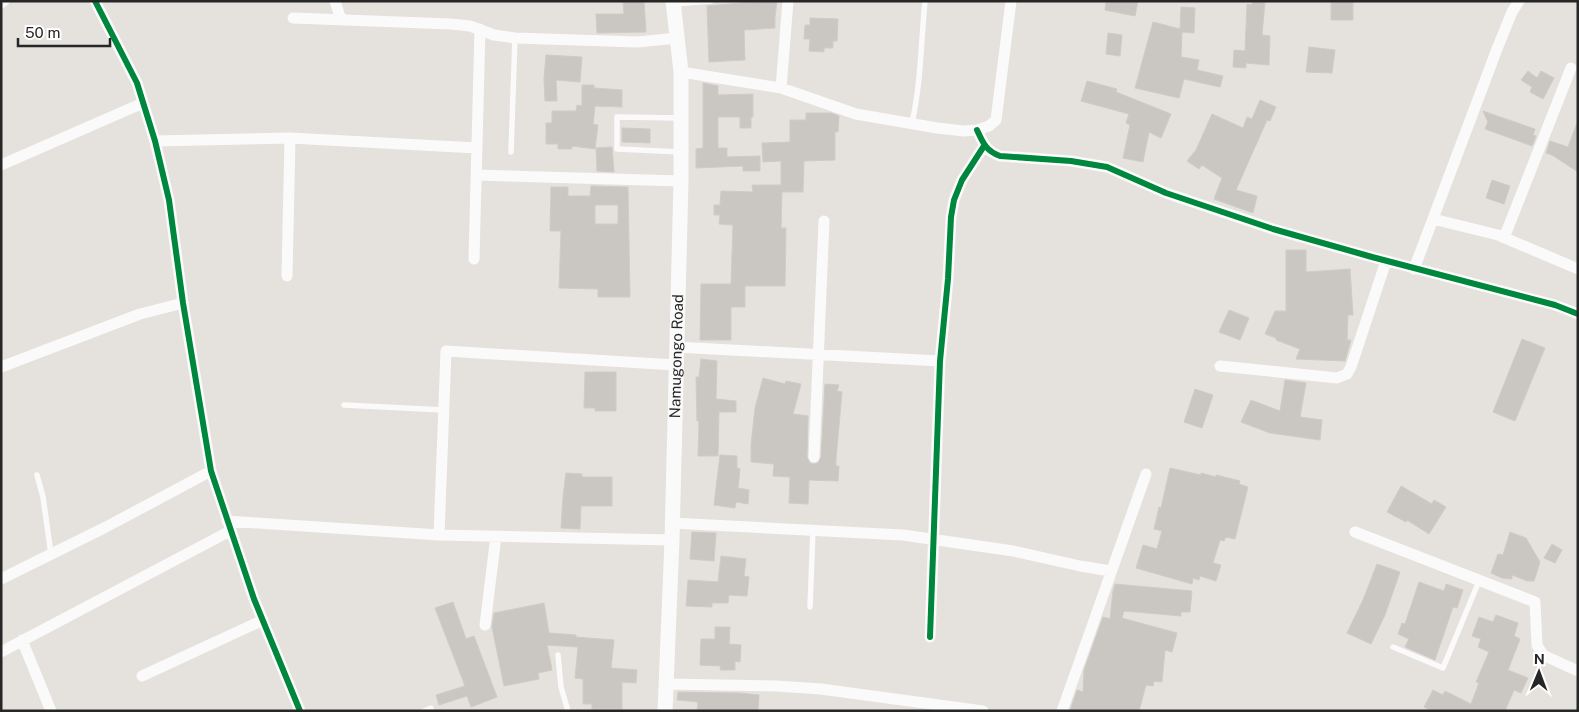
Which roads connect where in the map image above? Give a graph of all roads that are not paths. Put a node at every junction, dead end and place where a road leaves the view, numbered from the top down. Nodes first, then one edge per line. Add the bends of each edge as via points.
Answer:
1 (95, 1) edge
2 (335, 1) edge
3 (711, 1) edge
4 (788, 1) edge
5 (925, 1) edge
6 (1010, 1) edge
7 (1519, 1) edge
8 (674, 3) edge
9 (293, 18) dead end
10 (341, 20) junction
11 (480, 29) junction
12 (515, 38) junction
13 (678, 38) junction
14 (1571, 68) dead end
15 (681, 72) junction
16 (781, 88) junction
17 (143, 103) junction
18 (681, 118) junction
19 (912, 124) junction
20 (977, 130) junction
21 (290, 138) junction
22 (155, 141) junction
23 (984, 146) junction
24 (477, 148) junction
25 (511, 152) dead end
26 (681, 152) junction
27 (1, 165) edge
28 (476, 175) junction
29 (681, 181) junction
30 (1433, 219) junction
31 (824, 221) dead end
32 (1504, 238) junction
33 (474, 259) dead end
34 (1386, 261) junction
35 (1414, 268) junction
36 (1578, 269) edge
37 (287, 276) dead end
38 (183, 303) junction
39 (1578, 314) edge
40 (675, 347) junction
41 (818, 355) junction
42 (940, 361) junction
43 (675, 365) junction
44 (1220, 366) dead end
45 (1, 367) edge
46 (344, 405) dead end
47 (444, 410) junction
48 (814, 457) dead end
49 (210, 471) junction
50 (1146, 474) dead end
51 (37, 475) dead end
52 (672, 523) junction
53 (229, 526) junction
54 (813, 529) junction
55 (1355, 532) dead end
56 (439, 535) junction
57 (496, 536) junction
58 (672, 540) junction
59 (934, 540) junction
60 (51, 554) junction
61 (1111, 571) junction
62 (1, 579) edge
63 (1479, 581) junction
64 (810, 607) dead end
65 (263, 620) junction
66 (485, 625) dead end
67 (930, 637) dead end
68 (22, 640) junction
69 (1393, 647) dead end
70 (1, 652) edge
71 (558, 655) dead end
72 (1578, 671) edge
73 (142, 676) dead end
74 (667, 684) junction
75 (430, 708) dead end
76 (51, 711) edge
77 (300, 711) edge
78 (424, 711) edge
79 (568, 711) edge
80 (665, 711) edge
81 (983, 711) edge
82 (1062, 711) edge

1 - 17 street via 137,84
2 - 10 street
3 - 8 lane
4 - 16 street
5 - 19 lane via 918,96
6 - 20 street via 996,120
7 - 30 street via 1497,49
8 - 13 main road, Namugongo Road
9 - 10 street
10 - 11 street via 451,24
11 - 12 street
11 - 24 street
12 - 13 street via 637,42
12 - 25 lane
13 - 15 main road, Namugongo Road
14 - 32 street
15 - 16 street
15 - 18 main road, Namugongo Road
16 - 19 street via 856,114
17 - 22 street
17 - 27 street
18 - 26 main road, Namugongo Road
18 - 26 lane via 617,117 617,149
19 - 20 street
20 - 23 street
21 - 22 street
21 - 24 street
21 - 37 street
22 - 38 street via 169,200
23 - 34 street via 1000,156 1106,167 1166,193 1273,229
23 - 42 street via 962,180 954,200
24 - 28 street
26 - 29 main road, Namugongo Road
28 - 29 street
28 - 33 street
29 - 40 main road, Namugongo Road
30 - 32 street
30 - 35 street
31 - 41 street
32 - 36 street
34 - 35 street
34 - 44 street via 1346,374 1337,378
35 - 39 street
38 - 45 street via 140,314
38 - 49 street
40 - 41 street
40 - 43 main road, Namugongo Road
41 - 42 street
41 - 48 street
42 - 59 street
43 - 47 street via 446,351
43 - 52 main road, Namugongo Road
46 - 47 lane
47 - 56 street
49 - 53 street
49 - 60 street
50 - 61 street
51 - 60 lane
52 - 54 street
52 - 58 main road, Namugongo Road
53 - 56 street
53 - 65 street
53 - 68 street
54 - 59 street
54 - 64 lane
55 - 63 street
56 - 57 street
57 - 58 street
57 - 66 street
58 - 74 main road, Namugongo Road
59 - 61 street via 1013,551
59 - 67 street
60 - 62 street
61 - 82 street
63 - 69 lane via 1443,668
63 - 72 street via 1535,602 1537,645 1543,655
65 - 73 street
65 - 77 street
68 - 70 street
68 - 76 street
71 - 79 lane via 561,687
74 - 80 main road, Namugongo Road
74 - 81 street via 822,689
75 - 78 lane

